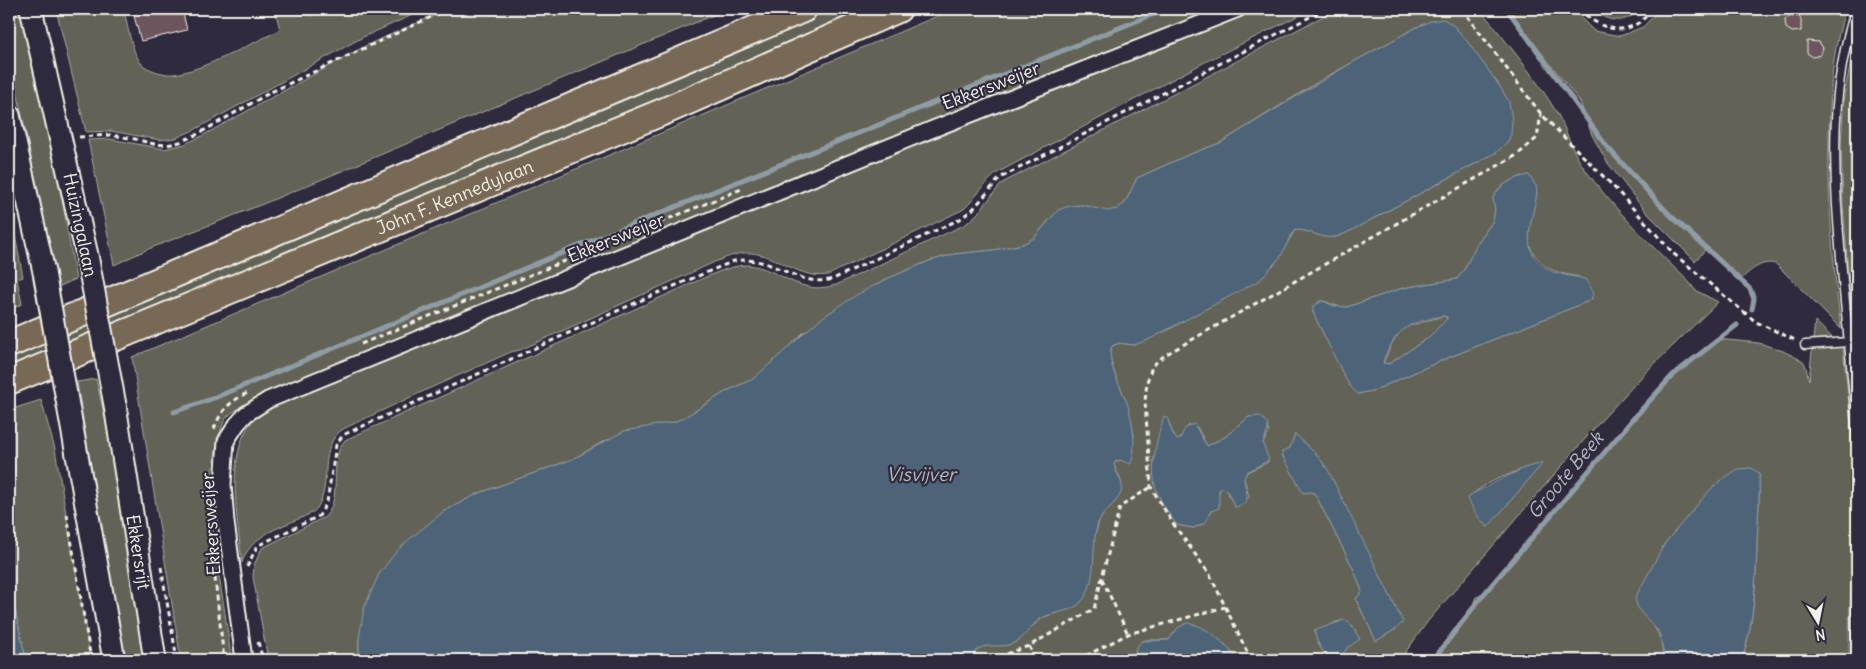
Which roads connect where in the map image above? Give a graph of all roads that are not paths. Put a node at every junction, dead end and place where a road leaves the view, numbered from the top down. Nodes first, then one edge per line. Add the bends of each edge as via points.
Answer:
1 (32, 9) edge
2 (792, 9) edge
3 (804, 9) edge
4 (898, 9) edge
5 (1238, 9) edge
6 (1856, 9) edge
7 (730, 40) junction
8 (9, 115) edge
9 (1849, 342) junction
10 (9, 344) edge
11 (1805, 344) road end
12 (9, 380) edge
13 (1857, 439) edge
14 (121, 443) joint
15 (1857, 609) edge
16 (114, 660) edge
17 (155, 660) edge
18 (244, 660) edge
19 (1856, 660) edge

1 - 14 main road, Huizingalaan, bridge via 87,254
2 - 7 highway
3 - 7 highway, John F. Kennedylaan
4 - 12 highway, John F. Kennedylaan via 666,111
5 - 18 street, Ekkersweijer via 896,144 277,397 246,414 226,441 223,484
6 - 9 lane via 1837,87 1834,146 1836,205
7 - 10 highway, John F. Kennedylaan
8 - 16 main road, bridge via 44,272
9 - 11 lane
9 - 13 lane
14 - 17 main road, Ekkersrijt
15 - 19 lane

